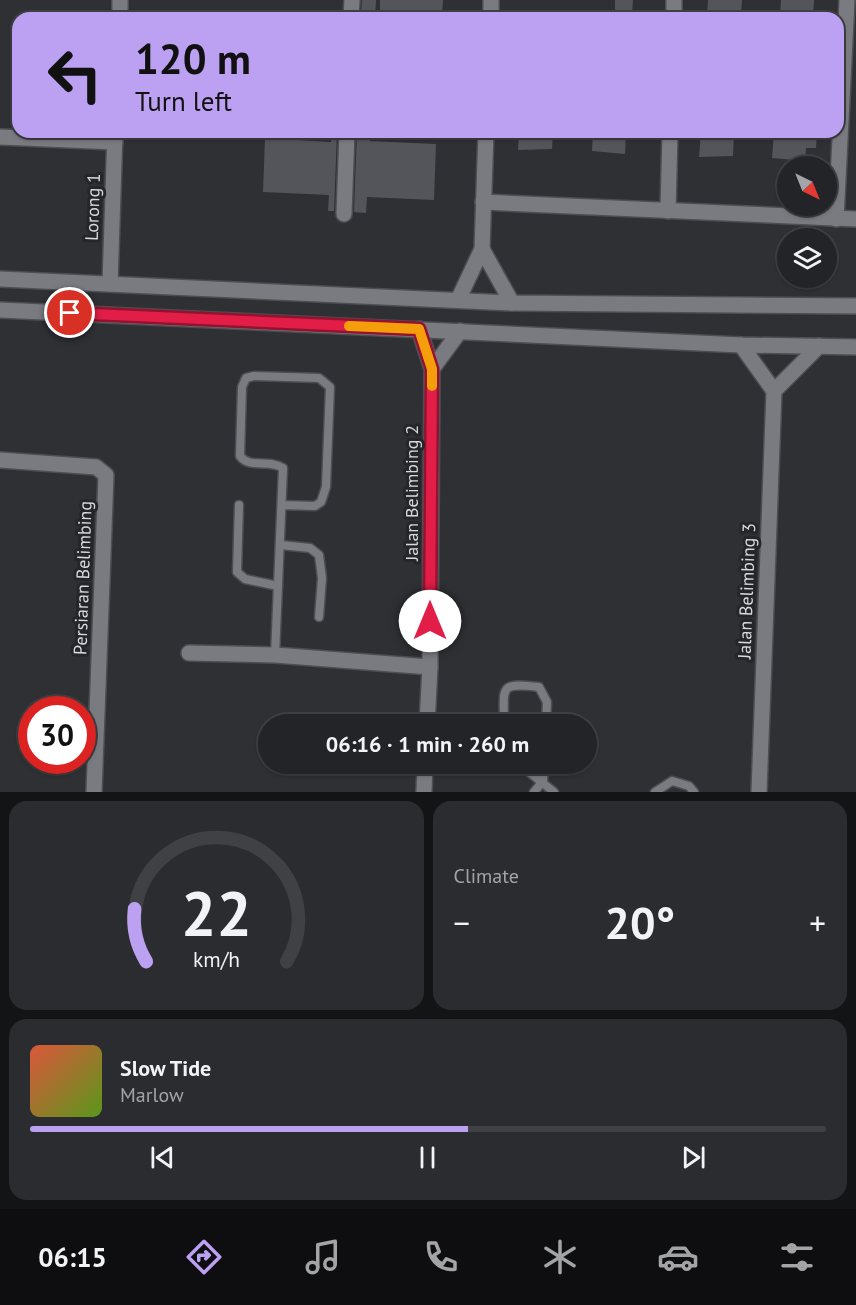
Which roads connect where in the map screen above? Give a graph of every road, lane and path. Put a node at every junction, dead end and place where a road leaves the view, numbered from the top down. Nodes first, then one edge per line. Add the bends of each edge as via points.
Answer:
1 (850, 8) edge
2 (844, 105) edge
3 (115, 138) edge
4 (347, 138) edge
5 (486, 138) edge
6 (670, 138) edge
7 (842, 138) edge
8 (483, 202) junction
9 (668, 211) junction
10 (344, 214) dead end
11 (837, 219) junction
12 (856, 219) edge
13 (482, 249) junction
14 (0, 279) edge
15 (110, 284) junction
16 (458, 300) junction
17 (512, 303) junction
18 (856, 306) edge
19 (0, 310) edge
20 (419, 329) junction
21 (460, 331) junction
22 (741, 345) junction
23 (819, 346) junction
24 (856, 347) edge
25 (432, 369) junction
26 (774, 391) junction
27 (0, 459) edge
28 (239, 505) dead end
29 (282, 505) junction
30 (281, 545) junction
31 (278, 586) junction
32 (319, 617) dead end
33 (189, 653) dead end
34 (275, 655) junction
35 (430, 667) junction
36 (428, 714) edge
37 (504, 714) edge
38 (546, 714) edge
39 (425, 774) edge
40 (531, 774) edge
41 (543, 774) edge
42 (543, 781) junction
43 (94, 792) edge
44 (424, 792) edge
45 (534, 792) edge
46 (555, 792) edge
47 (655, 792) edge
48 (694, 792) edge
49 (759, 792) edge

1 - 2 street
3 - 15 street, Lorong 1
4 - 10 street
5 - 8 street
6 - 9 street
7 - 11 street
8 - 9 street
8 - 13 street
9 - 11 street
11 - 12 street
13 - 16 street
13 - 17 street
14 - 15 street
15 - 16 street
16 - 17 street
17 - 18 street
19 - 20 street
20 - 21 street
20 - 25 street, Jalan Belimbing 2
21 - 22 street
21 - 25 street
22 - 23 street
22 - 26 street
23 - 24 street
23 - 26 street
25 - 35 street, Jalan Belimbing 2
26 - 49 street, Jalan Belimbing 3
27 - 43 street, Persiaran Belimbing via 96,467 106,476
28 - 31 lane via 237,572 245,579
29 - 29 lane via 315,506 321,502 326,487 330,387 319,378 254,376 246,378 242,387 240,456 249,463 283,468
29 - 30 lane
30 - 31 lane
30 - 32 lane via 310,548 319,555
31 - 34 lane
33 - 34 street
34 - 35 street
35 - 36 street, Jalan Belimbing 2
37 - 38 lane via 504,695 514,684 539,687 547,702
39 - 44 street
40 - 42 lane
41 - 42 lane
42 - 45 lane
42 - 46 lane
47 - 48 lane via 672,781 689,786

